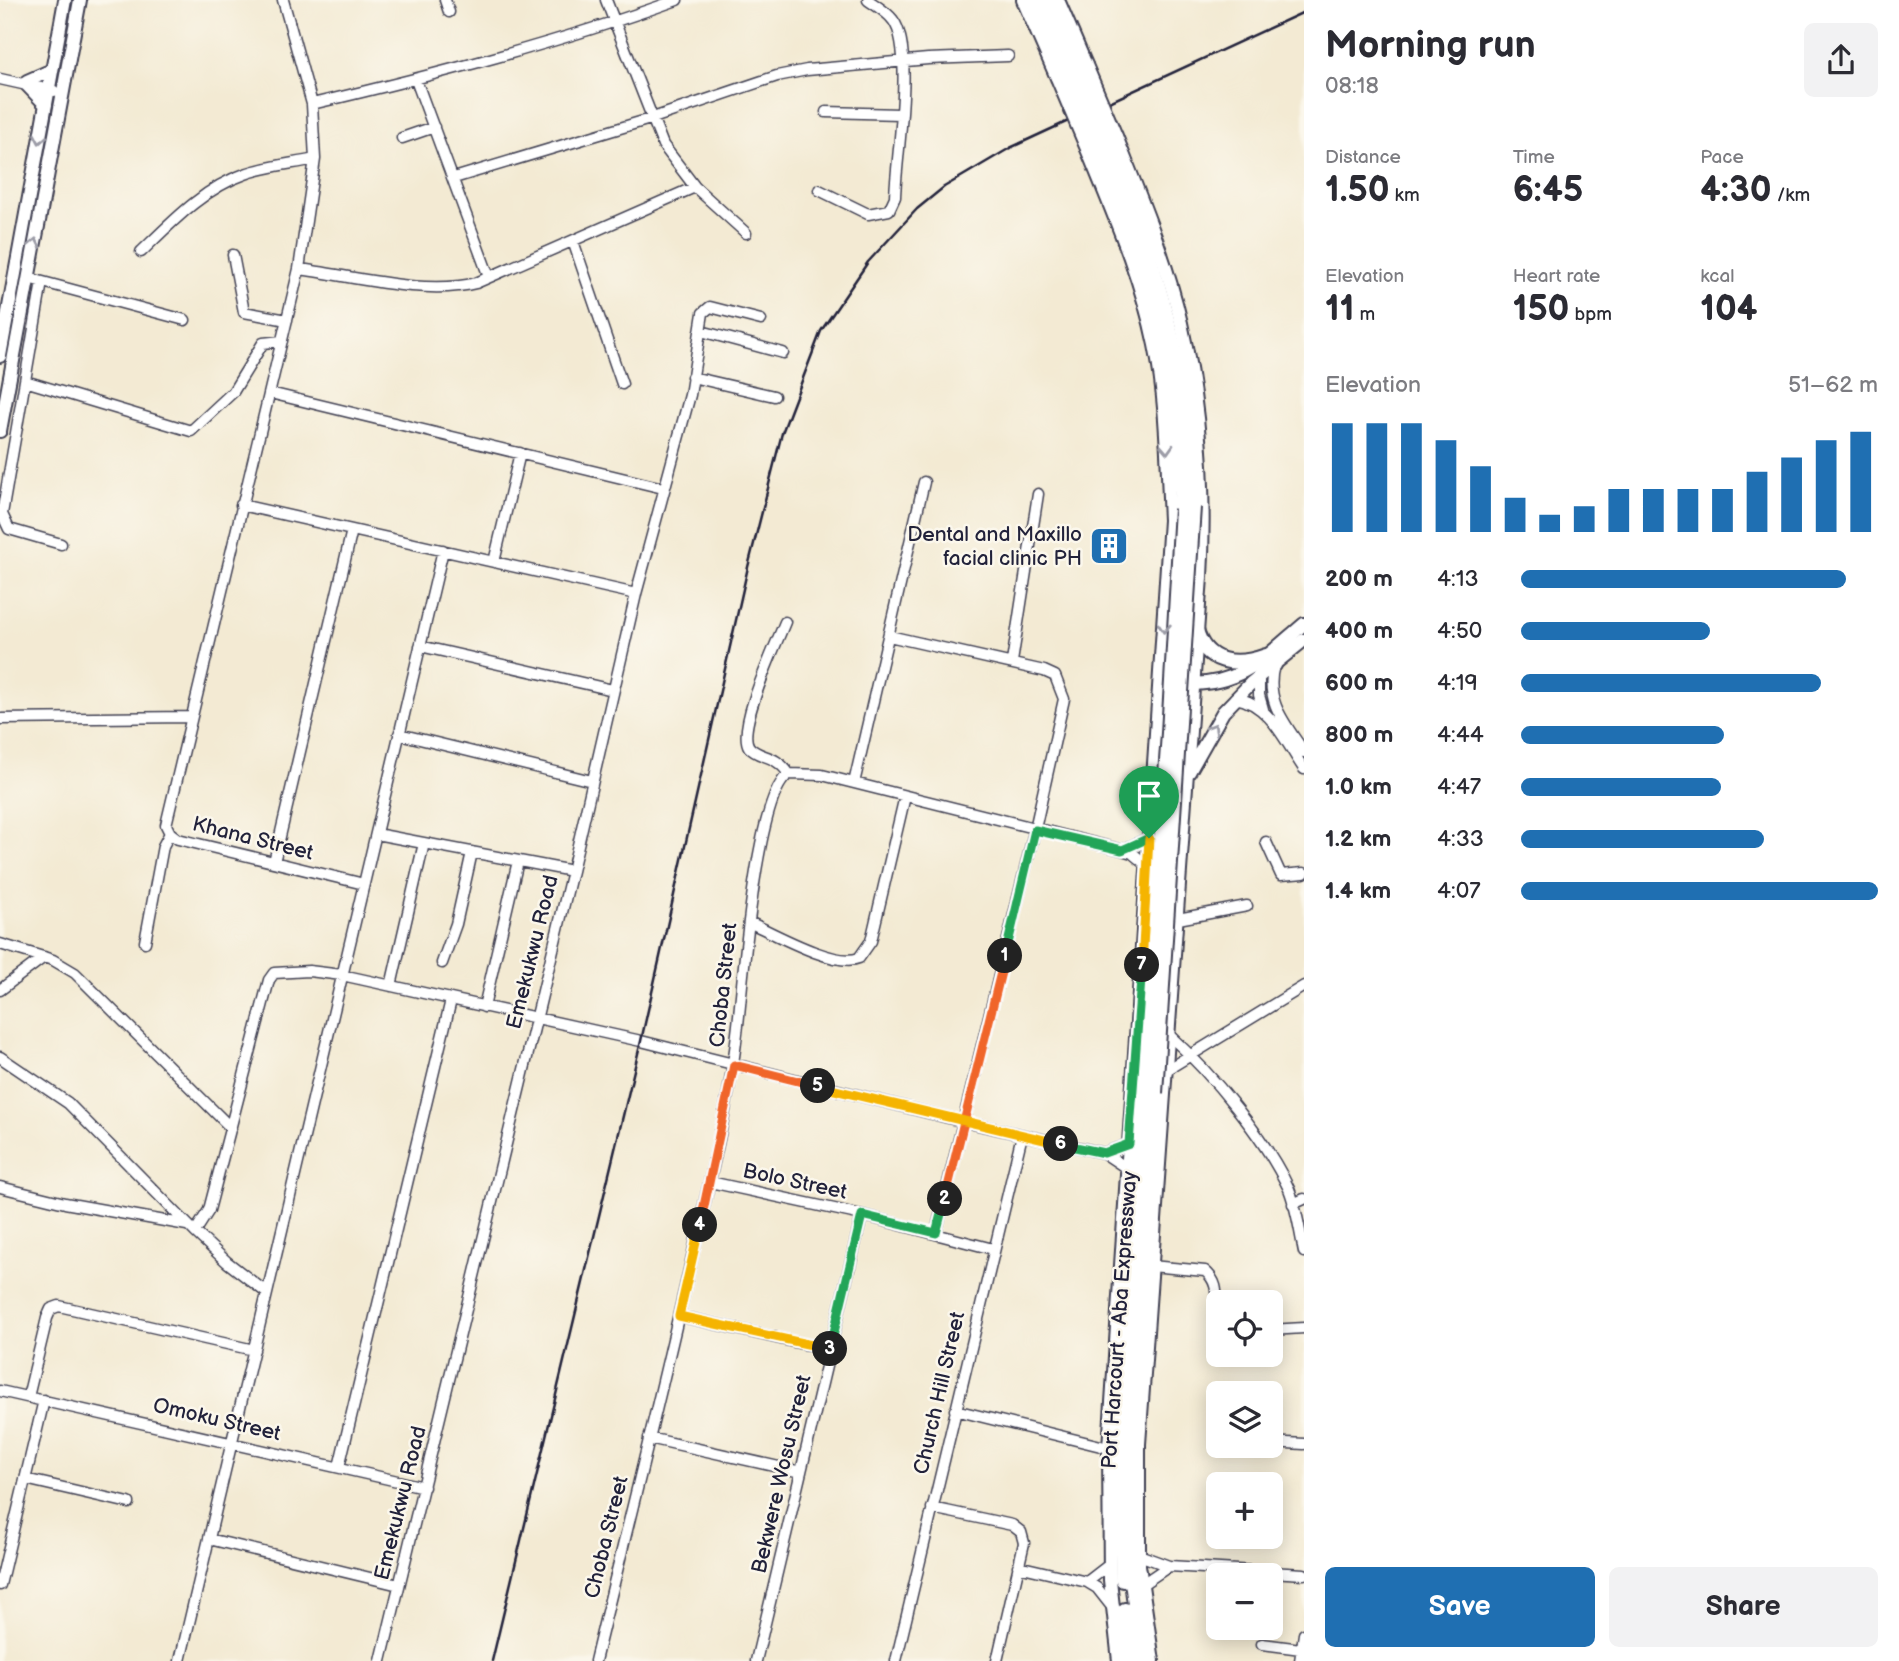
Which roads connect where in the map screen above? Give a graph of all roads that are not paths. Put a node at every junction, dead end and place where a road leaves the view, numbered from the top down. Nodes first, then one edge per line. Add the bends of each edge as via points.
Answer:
1 (65, 0) edge
2 (80, 0) edge
3 (283, 0) edge
4 (445, 0) edge
5 (606, 0) edge
6 (677, 0) edge
7 (868, 0) edge
8 (1023, 0) edge
9 (1034, 0) edge
10 (1046, 0) edge
11 (1058, 0) edge
12 (449, 12) dead end
13 (615, 22) junction
14 (1009, 56) dead end
15 (905, 64) junction
16 (52, 70) junction
17 (1071, 72) junction
18 (0, 79) edge
19 (416, 80) junction
20 (26, 83) junction
21 (49, 87) junction
22 (64, 89) junction
23 (312, 104) junction
24 (46, 105) junction
25 (825, 112) dead end
26 (900, 114) junction
27 (650, 120) junction
28 (434, 127) junction
29 (402, 138) dead end
30 (1101, 142) junction
31 (315, 159) junction
32 (454, 178) junction
33 (695, 187) junction
34 (818, 190) dead end
35 (747, 233) dead end
36 (573, 240) junction
37 (141, 252) dead end
38 (233, 255) dead end
39 (299, 269) junction
40 (489, 277) junction
41 (28, 278) junction
42 (42, 282) junction
43 (186, 320) dead end
44 (287, 320) junction
45 (761, 320) dead end
46 (701, 331) junction
47 (282, 341) junction
48 (783, 353) dead end
49 (0, 356) edge
50 (692, 377) junction
51 (25, 381) junction
52 (622, 384) dead end
53 (270, 393) junction
54 (774, 396) dead end
55 (0, 431) edge
56 (520, 453) junction
57 (924, 482) dead end
58 (663, 488) junction
59 (1038, 494) dead end
60 (242, 505) junction
61 (352, 530) junction
62 (61, 544) dead end
63 (443, 550) junction
64 (494, 562) junction
65 (636, 594) junction
66 (785, 622) dead end
67 (1304, 624) edge
68 (1196, 630) junction
69 (889, 636) junction
70 (1304, 640) edge
71 (420, 646) junction
72 (1270, 660) junction
73 (1012, 662) junction
74 (1257, 678) junction
75 (1160, 683) junction
76 (1194, 684) junction
77 (613, 690) junction
78 (1236, 698) junction
79 (1263, 709) junction
80 (190, 717) junction
81 (0, 719) edge
82 (399, 734) junction
83 (1304, 752) edge
84 (1304, 769) edge
85 (1153, 772) junction
86 (1188, 773) junction
87 (789, 774) junction
88 (592, 781) junction
89 (854, 783) junction
90 (905, 796) junction
91 (1035, 830) junction
92 (170, 833) junction
93 (376, 834) junction
94 (1149, 838) junction
95 (1266, 842) dead end
96 (424, 843) junction
97 (1122, 850) junction
98 (472, 852) junction
99 (518, 861) junction
100 (274, 862) junction
101 (1148, 866) junction
102 (572, 871) junction
103 (1304, 873) edge
104 (363, 884) junction
105 (1247, 906) dead end
106 (1178, 919) junction
107 (749, 922) junction
108 (145, 942) dead end
109 (0, 944) edge
110 (44, 957) junction
111 (442, 963) dead end
112 (342, 975) junction
113 (391, 986) junction
114 (1304, 986) edge
115 (0, 990) edge
116 (450, 1000) junction
117 (484, 1007) junction
118 (536, 1019) junction
119 (1170, 1036) junction
120 (1190, 1054) junction
121 (0, 1057) edge
122 (734, 1065) junction
123 (1168, 1069) junction
124 (1149, 1093) junction
125 (965, 1122) junction
126 (231, 1128) junction
127 (1022, 1135) junction
128 (1129, 1144) junction
129 (1104, 1153) junction
130 (1128, 1169) junction
131 (709, 1182) junction
132 (0, 1187) edge
133 (1304, 1199) edge
134 (1293, 1204) junction
135 (862, 1215) junction
136 (191, 1229) junction
137 (936, 1233) junction
138 (993, 1249) junction
139 (1304, 1252) edge
140 (1151, 1266) junction
141 (1217, 1290) edge
142 (267, 1293) junction
143 (679, 1316) junction
144 (1304, 1328) edge
145 (1283, 1329) edge
146 (254, 1350) junction
147 (830, 1350) junction
148 (0, 1391) edge
149 (27, 1397) junction
150 (44, 1400) junction
151 (955, 1410) junction
152 (649, 1438) junction
153 (232, 1442) junction
154 (1283, 1443) edge
155 (1304, 1444) edge
156 (1109, 1448) junction
157 (339, 1467) junction
158 (801, 1472) junction
159 (25, 1479) junction
160 (424, 1487) junction
161 (129, 1503) dead end
162 (932, 1508) junction
163 (209, 1539) junction
164 (1139, 1555) junction
165 (1109, 1565) junction
166 (1018, 1566) junction
167 (1168, 1566) junction
168 (1304, 1574) edge
169 (1087, 1582) junction
170 (1136, 1583) junction
171 (0, 1585) edge
172 (399, 1585) junction
173 (1119, 1609) junction
174 (1304, 1634) edge
175 (1262, 1644) dead end
176 (1301, 1648) junction
177 (1149, 1660) edge
178 (180, 1661) edge
179 (381, 1661) edge
180 (595, 1661) edge
181 (756, 1661) edge
182 (896, 1661) edge
183 (997, 1661) edge
184 (1120, 1661) edge
185 (1131, 1661) edge
186 (1300, 1661) edge

1 - 16 main road
2 - 22 main road
3 - 23 street, Khana Street
4 - 12 street
5 - 13 street
6 - 13 street
7 - 15 street via 894,21
8 - 17 main road
9 - 17 highway, Port Harcourt - Aba Expressway
10 - 17 highway, Port Harcourt - Aba Expressway
11 - 17 main road
13 - 19 street
13 - 27 street
14 - 15 street
15 - 26 street
15 - 27 street via 777,76
16 - 20 main road
16 - 21 main road
17 - 30 highway, Port Harcourt - Aba Expressway, bridge
17 - 30 main road, bridge
18 - 20 street
19 - 23 street
19 - 28 street
20 - 21 street
20 - 24 main road
21 - 22 street
21 - 24 main road
41 -> 22 main road
23 - 31 street, Khana Street
24 -> 49 main road
25 - 26 street
26 - 34 street via 895,197 889,210 869,214
27 - 32 street
27 - 33 street
28 - 29 street
28 - 32 street
30 - 68 main road via 1170,285 1194,394 1203,474
30 -> 75 main road via 1119,225 1156,345 1170,520
30 - 124 highway, Port Harcourt - Aba Expressway, bridge via 1143,234 1167,310 1187,419 1187,508
31 - 37 street via 245,174 222,185 184,210
31 - 39 street, Khana Street
32 - 40 street
33 - 35 street
33 - 36 street
36 - 40 street
36 - 52 street
38 - 44 street via 244,312
39 - 40 street via 443,288
39 - 44 street, Khana Street
41 - 42 street
41 - 55 main road
42 - 43 street
42 - 51 street
44 - 47 street, Khana Street
45 - 46 street, Emekukwu Road via 710,307 704,310
46 - 48 street
46 - 50 street, Emekukwu Road
47 - 51 street via 263,343 233,392 191,431
47 - 53 street, Khana Street
50 - 54 street
50 - 58 street, Emekukwu Road
51 - 62 street via 2,514 9,529
53 - 56 street
53 - 60 street, Khana Street
56 - 58 street
56 - 64 street
57 - 69 street
58 - 65 street, Emekukwu Road
59 - 73 street
60 - 61 street
60 - 80 street, Khana Street
61 - 63 street
61 - 100 street
63 - 64 street
63 - 71 street
64 - 65 street
65 - 77 street, Emekukwu Road
66 - 87 street via 750,711 746,739 753,751 778,760
67 - 72 main road
68 - 72 highway via 1205,651 1225,662
68 - 76 main road
69 - 73 street
69 - 89 street
70 - 72 main road
71 - 77 street
71 - 82 street
72 - 74 main road
72 - 76 main road via 1234,678
72 - 83 street via 1271,697
73 - 91 street via 1055,676 1064,699
74 - 78 main road
74 - 79 street
75 - 76 main road
75 - 85 main road
76 - 86 main road
77 - 88 street, Emekukwu Road
78 - 79 street
86 -> 78 main road via 1212,728
79 - 84 street
80 - 81 street
80 - 92 street, Khana Street via 167,814
82 - 88 street
82 - 93 street
85 - 86 main road via 1170,782
85 - 94 main road
86 - 106 main road
87 - 89 street via 822,775
87 - 107 street, Choba Street via 778,784 767,813
88 - 102 street, Emekukwu Road
89 - 90 street
90 - 91 street
90 - 107 street via 871,941 859,958 828,956
91 - 97 street
91 - 125 street
92 - 100 street, Khana Street via 178,839
92 - 108 street via 163,846
93 - 96 street
93 - 104 street
94 - 97 street
94 - 101 main road
95 - 103 street via 1280,875
96 - 98 street
96 - 113 street
97 - 101 street
98 - 99 street
98 - 111 street
99 - 102 street
99 - 117 street
100 - 104 street, Khana Street
101 - 128 main road
102 - 118 street, Emekukwu Road
104 - 112 street
105 - 106 street
106 - 119 main road
107 - 122 street, Choba Street
109 - 110 street
110 - 115 street
110 - 126 street via 75,973
112 - 113 street
112 - 126 street via 287,971 270,977
112 - 142 street
113 - 116 street
114 - 120 street
116 - 117 street
116 - 157 street
117 - 118 street
118 - 122 street
118 - 160 street, Emekukwu Road
119 - 120 street
119 - 123 main road
120 - 123 street
120 - 134 street via 1260,1140
121 - 136 street via 68,1103
122 - 125 street
122 - 131 street, Choba Street
123 - 140 main road
124 - 170 highway, Port Harcourt - Aba Expressway via 1131,1433
124 - 173 highway, Port Harcourt - Aba Expressway via 1119,1466
125 - 127 street
125 - 137 street
126 - 136 street via 209,1210
127 - 129 street
127 - 138 street, Church Hill Street
128 - 129 street
128 - 130 main road
129 - 130 street
130 - 156 main road
131 - 135 street, Bolo Street
131 - 143 street, Choba Street
132 - 136 street
133 - 134 street
134 - 139 street
135 - 137 street, Bolo Street
135 - 147 street, Bekwere Wosu Street
136 - 142 street
137 - 138 street, Bolo Street
138 - 151 street, Church Hill Street
140 - 141 street via 1205,1270
140 - 164 main road via 1139,1444
142 - 146 street
143 - 147 street
143 - 152 street, Choba Street
144 - 145 street
146 - 149 street via 60,1306 51,1309 47,1318
146 - 153 street
147 - 158 street, Bekwere Wosu Street
148 - 149 street, Omoku Street
149 - 150 street, Omoku Street
150 - 153 street, Omoku Street
150 - 159 street
151 - 156 street
151 - 162 street, Church Hill Street
152 - 158 street
152 - 180 street, Choba Street
153 - 157 street, Omoku Street
153 - 163 street
154 - 155 street
156 - 165 main road
157 - 160 street, Omoku Street
158 - 181 street, Bekwere Wosu Street
159 - 161 street
159 - 171 street
160 - 172 street, Emekukwu Road
162 - 166 street via 1012,1525 1024,1542
162 - 182 street, Church Hill Street
163 - 172 street
163 - 178 street
164 - 167 street
164 - 170 main road
165 - 169 street
165 - 173 main road
166 - 169 street
166 - 183 street
167 - 168 street
167 - 170 street
169 - 173 street
170 - 177 highway, Port Harcourt - Aba Expressway
172 - 179 street, Emekukwu Road
173 - 184 highway
173 - 185 highway, Port Harcourt - Aba Expressway
174 - 176 street
175 - 176 street
176 - 186 street

